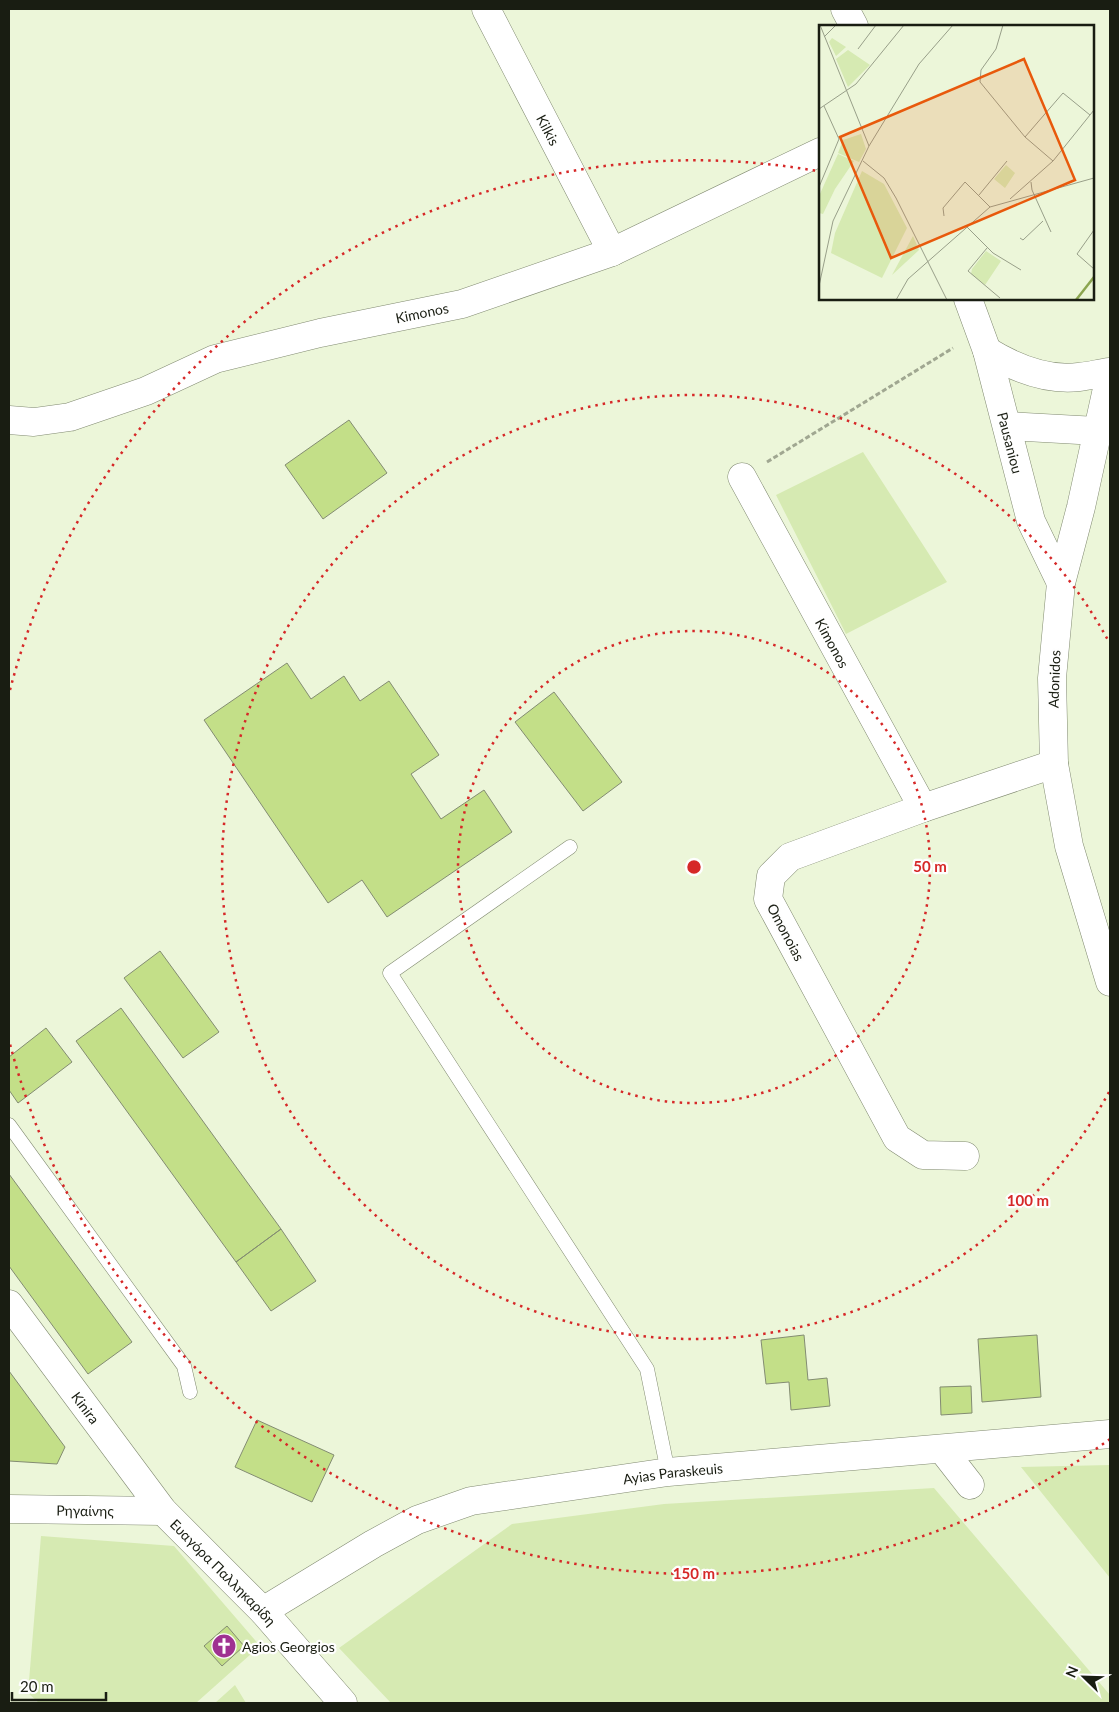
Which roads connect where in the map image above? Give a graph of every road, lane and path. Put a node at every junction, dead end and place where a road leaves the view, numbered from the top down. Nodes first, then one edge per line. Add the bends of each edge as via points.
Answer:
1 (486, 9) edge
2 (845, 9) edge
3 (853, 25) edge
4 (819, 152) edge
5 (612, 252) junction
6 (968, 300) edge
7 (984, 341) junction
8 (1110, 373) edge
9 (9, 420) edge
10 (1007, 426) junction
11 (1096, 431) junction
12 (742, 477) joint
13 (1061, 583) junction
14 (1054, 764) junction
15 (923, 808) junction
16 (570, 847) dead end
17 (1110, 982) edge
18 (9, 1125) edge
19 (965, 1156) dead end
20 (9, 1304) edge
21 (190, 1392) dead end
22 (1110, 1434) edge
23 (942, 1449) junction
24 (668, 1472) junction
25 (970, 1485) dead end
26 (9, 1509) edge
27 (163, 1511) junction
28 (263, 1611) junction
29 (342, 1703) edge

1 - 5 street, Kilkis
2 - 3 street
4 - 5 street, Kimonos
5 - 9 street, Kimonos via 462,304 320,333 216,359 146,391 70,417 34,422
6 - 7 street, Pausaniou
7 - 8 street via 1009,364 1029,372 1060,378
7 - 10 street, Pausaniou
7 - 12 path
8 - 11 street, Adonidos
10 - 11 street
10 - 13 street, Pausaniou via 1031,521
11 - 13 street, Adonidos
12 - 15 street, Kimonos
13 - 14 street, Adonidos via 1052,678
14 - 15 street, Omonoias
14 - 17 street, Adonidos via 1069,846
15 - 19 street, Omonoias via 790,857 771,876 768,899 897,1138 923,1155
16 - 24 lane via 390,973 647,1369
18 - 21 lane via 184,1366
20 - 27 street, Kinira
22 - 23 street, Ayias Paraskeuis
23 - 24 street, Ayias Paraskeuis
23 - 25 street
24 - 28 street, Ayias Paraskeuis via 471,1501 416,1520
26 - 27 street, Ρηγαίνης
27 - 28 street, Ευαγόρα Παλληκαρίδη
28 - 29 street, Ευαγόρα Παλληκαρίδη

